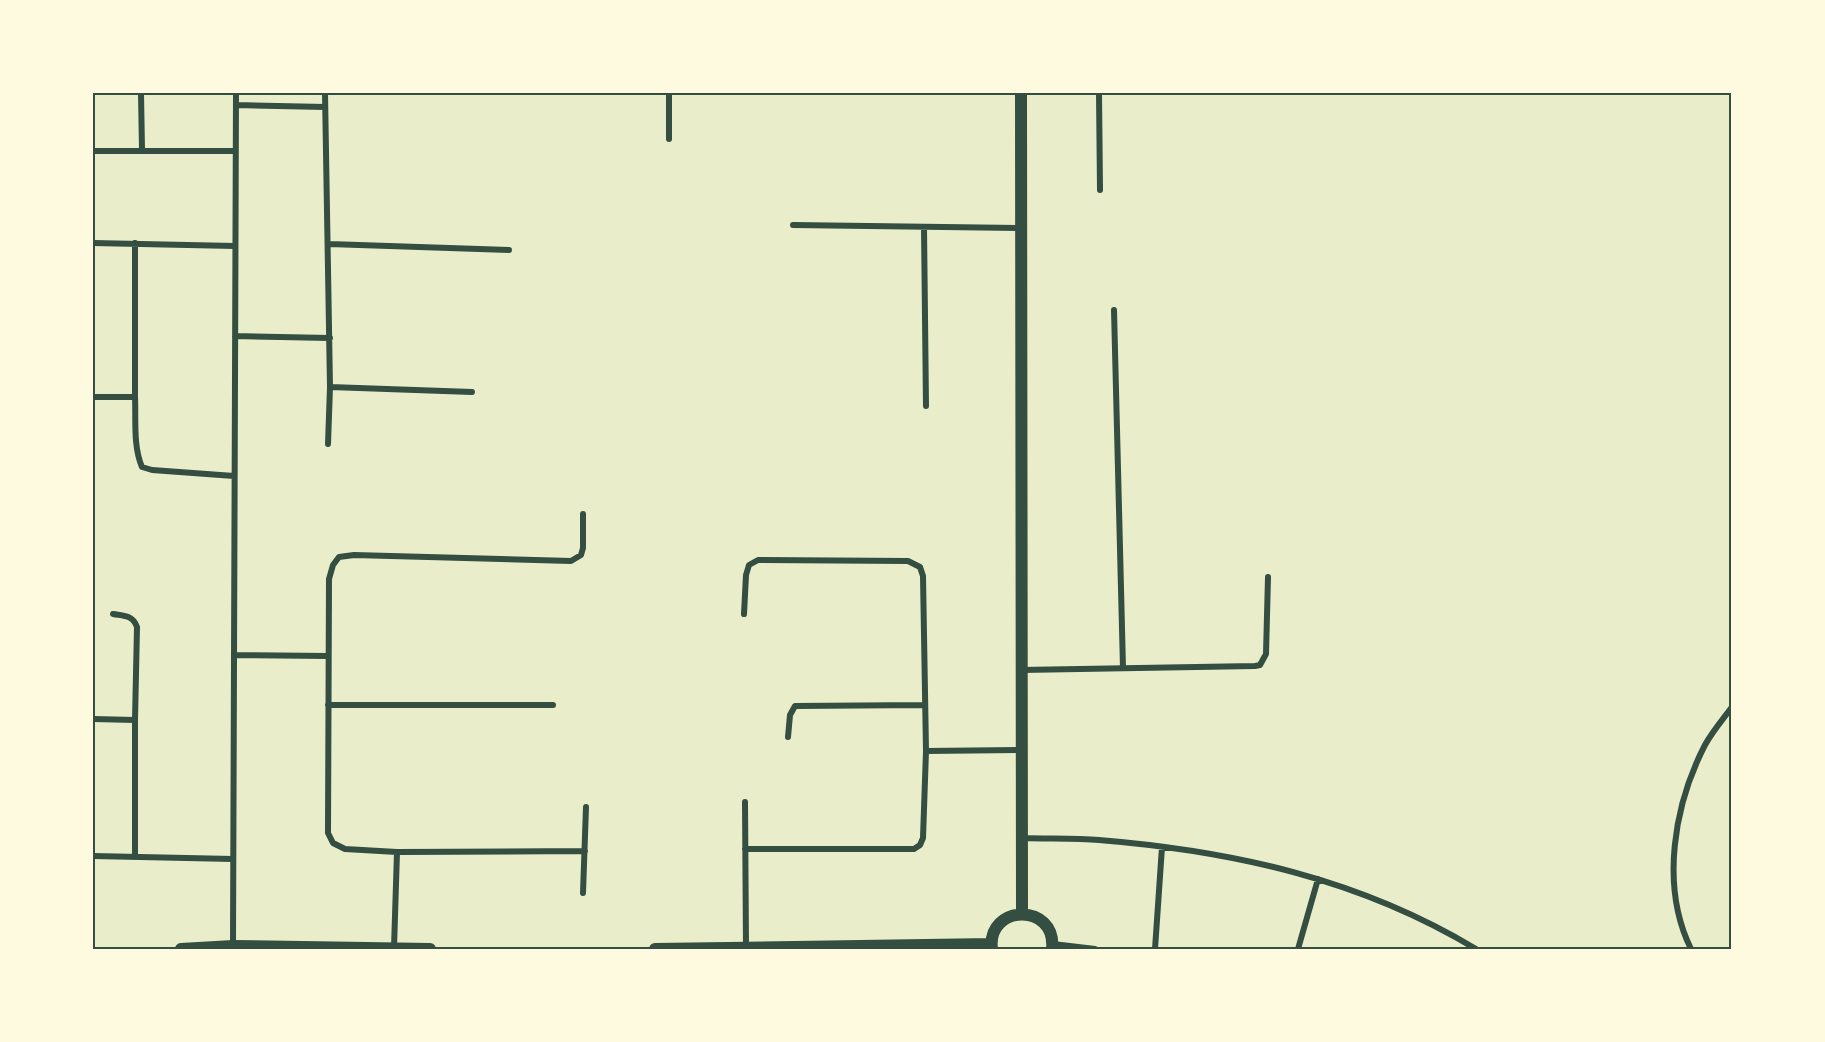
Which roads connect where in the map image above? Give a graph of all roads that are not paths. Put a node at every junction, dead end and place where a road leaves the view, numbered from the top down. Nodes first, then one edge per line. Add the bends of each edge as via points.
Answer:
1 (141, 93) edge
2 (236, 93) edge
3 (325, 93) edge
4 (669, 93) edge
5 (1021, 93) edge
6 (1099, 93) edge
7 (236, 105) junction
8 (325, 107) junction
9 (669, 139) dead end
10 (142, 150) junction
11 (93, 151) edge
12 (236, 151) junction
13 (1100, 190) dead end
14 (793, 225) dead end
15 (924, 227) junction
16 (1020, 228) junction
17 (93, 243) edge
18 (135, 243) junction
19 (329, 244) junction
20 (235, 246) junction
21 (509, 250) dead end
22 (1114, 310) dead end
23 (235, 336) junction
24 (330, 338) junction
25 (330, 387) junction
26 (472, 392) dead end
27 (135, 397) junction
28 (93, 398) edge
29 (926, 405) dead end
30 (328, 444) dead end
31 (234, 477) junction
32 (583, 514) dead end
33 (1268, 577) dead end
34 (113, 614) dead end
35 (744, 614) dead end
36 (234, 655) junction
37 (328, 656) junction
38 (1123, 668) junction
39 (1021, 670) junction
40 (327, 705) junction
41 (552, 705) dead end
42 (925, 705) junction
43 (1732, 707) edge
44 (93, 719) edge
45 (135, 720) junction
46 (788, 737) dead end
47 (1022, 750) junction
48 (926, 751) junction
49 (745, 802) dead end
50 (586, 807) dead end
51 (1022, 838) junction
52 (1162, 847) junction
53 (745, 849) junction
54 (585, 851) junction
55 (397, 852) junction
56 (93, 856) edge
57 (135, 857) junction
58 (233, 859) junction
59 (1318, 879) junction
60 (583, 893) dead end
61 (1022, 914) junction
62 (233, 946) junction
63 (992, 946) edge
64 (1052, 946) edge
65 (394, 948) edge
66 (746, 948) edge
67 (182, 949) edge
68 (430, 949) edge
69 (655, 949) edge
70 (1095, 949) edge
71 (1155, 949) edge
72 (1298, 949) edge
73 (1474, 949) edge
74 (1691, 949) edge

1 - 10 street
2 - 7 street
3 - 8 street
4 - 9 street
5 - 16 main road
6 - 13 street
7 - 8 street
7 - 12 street
8 - 19 street
10 - 11 street
10 - 12 street
12 - 20 street
14 - 15 street
15 - 16 street
15 - 29 street
16 - 39 main road
17 - 18 street
18 - 20 street
18 - 27 street
19 - 21 street
19 - 24 street
20 - 23 street
22 - 38 street
23 - 24 street
23 - 31 street
24 - 25 street
25 - 26 street
25 - 30 street
27 - 28 street
27 - 31 street via 142,467
31 - 36 street
32 - 37 street via 583,548 571,561 339,557 329,579
33 - 38 street via 1266,654 1260,664
34 - 45 street via 130,617 137,627
35 - 42 street via 746,575 749,565 758,560 915,563 923,576
36 - 37 street
36 - 58 street
37 - 40 street
38 - 39 street
39 - 47 main road
40 - 41 street
40 - 55 street via 328,833 333,843 345,849
42 - 46 street via 795,706
42 - 48 street
43 - 74 street via 1706,743 1685,794 1677,829 1676,900
44 - 45 street
45 - 57 street
47 - 48 street
47 - 51 main road
48 - 53 street via 923,838 914,849
49 - 53 street
50 - 54 street
51 - 52 street
51 - 61 main road
52 - 59 street via 1272,865
52 - 71 street
53 - 66 street
54 - 55 street
54 - 60 street
55 - 65 street
56 - 57 street
57 - 58 street
58 - 62 street
59 - 72 street
59 - 73 street via 1381,900
61 - 63 main road via 1004,920 993,934
61 - 64 main road via 1046,926
62 - 65 main road
62 - 67 main road
63 - 66 main road
64 - 70 street
65 - 68 main road
66 - 69 main road

